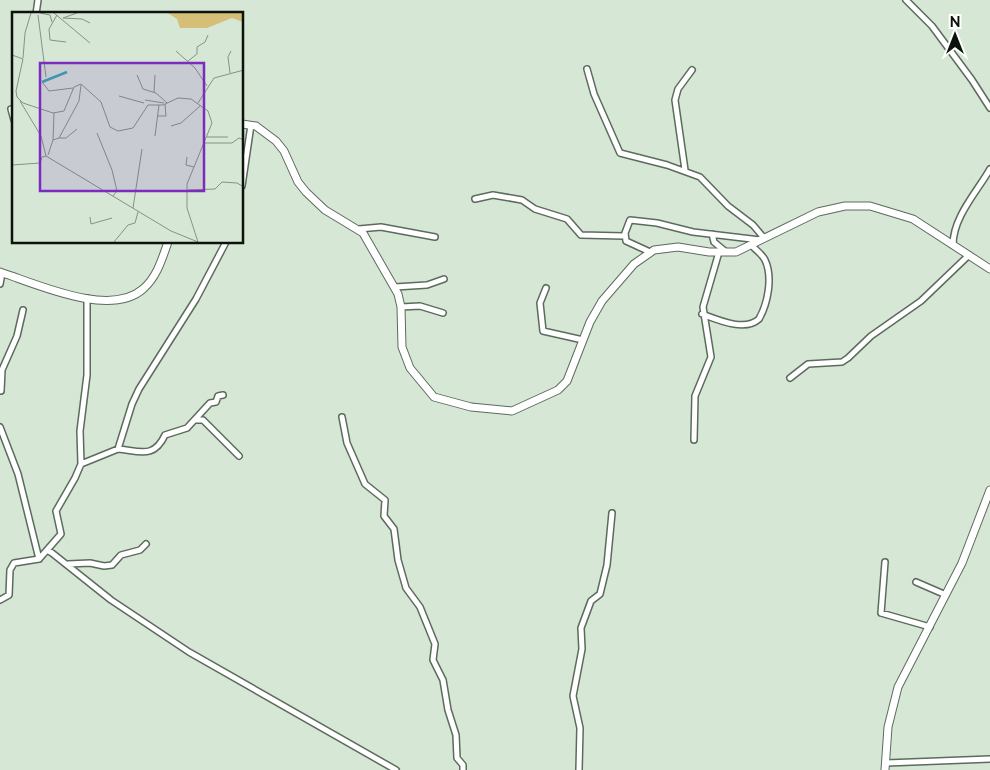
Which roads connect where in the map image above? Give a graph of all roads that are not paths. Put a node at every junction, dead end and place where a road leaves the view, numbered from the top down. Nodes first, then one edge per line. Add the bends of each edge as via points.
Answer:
1 (906, 0) edge
2 (587, 69) dead end
3 (692, 70) dead end
4 (990, 108) edge
5 (11, 110) dead end
6 (12, 113) edge
7 (244, 124) edge
8 (251, 125) junction
9 (990, 169) edge
10 (685, 170) junction
11 (244, 172) edge
12 (475, 199) dead end
13 (359, 229) junction
14 (712, 234) junction
15 (624, 236) junction
16 (435, 237) dead end
17 (762, 239) junction
18 (167, 244) edge
19 (225, 244) edge
20 (751, 245) junction
21 (954, 245) junction
22 (650, 252) junction
23 (722, 252) junction
24 (969, 255) junction
25 (990, 269) edge
26 (1, 273) edge
27 (444, 279) dead end
28 (0, 284) edge
29 (395, 287) junction
30 (546, 288) dead end
31 (87, 298) junction
32 (401, 307) junction
33 (23, 310) dead end
34 (443, 313) dead end
35 (702, 314) junction
36 (584, 340) junction
37 (790, 378) dead end
38 (0, 391) edge
39 (223, 395) dead end
40 (342, 417) dead end
41 (196, 420) junction
42 (0, 427) edge
43 (694, 440) dead end
44 (118, 449) junction
45 (239, 456) dead end
46 (81, 464) junction
47 (990, 490) edge
48 (612, 513) dead end
49 (146, 544) dead end
50 (46, 550) junction
51 (39, 559) junction
52 (885, 562) dead end
53 (68, 564) junction
54 (916, 582) dead end
55 (946, 595) junction
56 (0, 600) edge
57 (930, 627) junction
58 (990, 759) edge
59 (885, 766) edge
60 (396, 770) edge
61 (462, 770) edge
62 (579, 770) edge

1 - 4 street via 932,26
2 - 10 street via 594,94 620,153
3 - 10 street via 675,100
5 - 6 street
7 - 8 main road
8 - 11 street
8 - 13 main road via 263,130 282,147 306,192 325,210
9 - 21 street via 959,220
10 - 17 street via 705,181 728,206 753,225
12 - 15 street via 493,195 522,200 535,209 568,220 581,235
13 - 16 street via 381,227
13 - 29 main road
14 - 15 street via 635,219 628,222
14 - 17 street
14 - 23 street
15 - 22 street via 627,242
17 - 20 main road
17 - 21 main road via 818,212 846,206 870,206 913,220
18 - 31 main road via 155,274 138,293 112,301
19 - 44 street via 196,299 139,389
20 - 23 main road via 740,251
20 - 35 street via 766,262 769,278 759,319 752,324 734,324
21 - 24 main road
22 - 23 main road via 671,247
22 - 36 main road via 628,269 602,301
23 - 35 street via 712,270
24 - 25 main road
24 - 37 street via 921,301 871,336 848,358 842,362 808,364
26 - 28 street
26 - 31 main road
27 - 29 street via 427,285
29 - 32 main road
30 - 36 street via 540,303 543,331
31 - 46 street via 87,376 80,431
32 - 34 street via 420,306
32 - 36 main road via 404,355 427,390 440,400 489,411 519,410 558,390 567,381
33 - 38 street via 18,336 2,370
35 - 43 street via 712,357 695,396
39 - 41 street via 210,403
40 - 61 street via 347,443 365,484 385,500 384,516 394,529 406,588 420,607 435,644 433,660 443,680
41 - 44 street via 187,428 165,435 158,449 152,452
41 - 45 street via 204,420
42 - 51 street via 18,474
44 - 46 street
46 - 50 street via 56,511 61,534
47 - 55 main road
48 - 62 street via 607,565 600,594 591,601 581,628 581,655 573,696 580,728
49 - 53 street via 140,550 121,555 112,566
50 - 51 street
50 - 53 street
51 - 56 street via 14,562 10,570 9,595
52 - 57 street via 881,613
53 - 60 street via 118,605 189,652
54 - 55 street
55 - 57 main road
57 - 59 main road via 898,687 888,727
58 - 59 street

